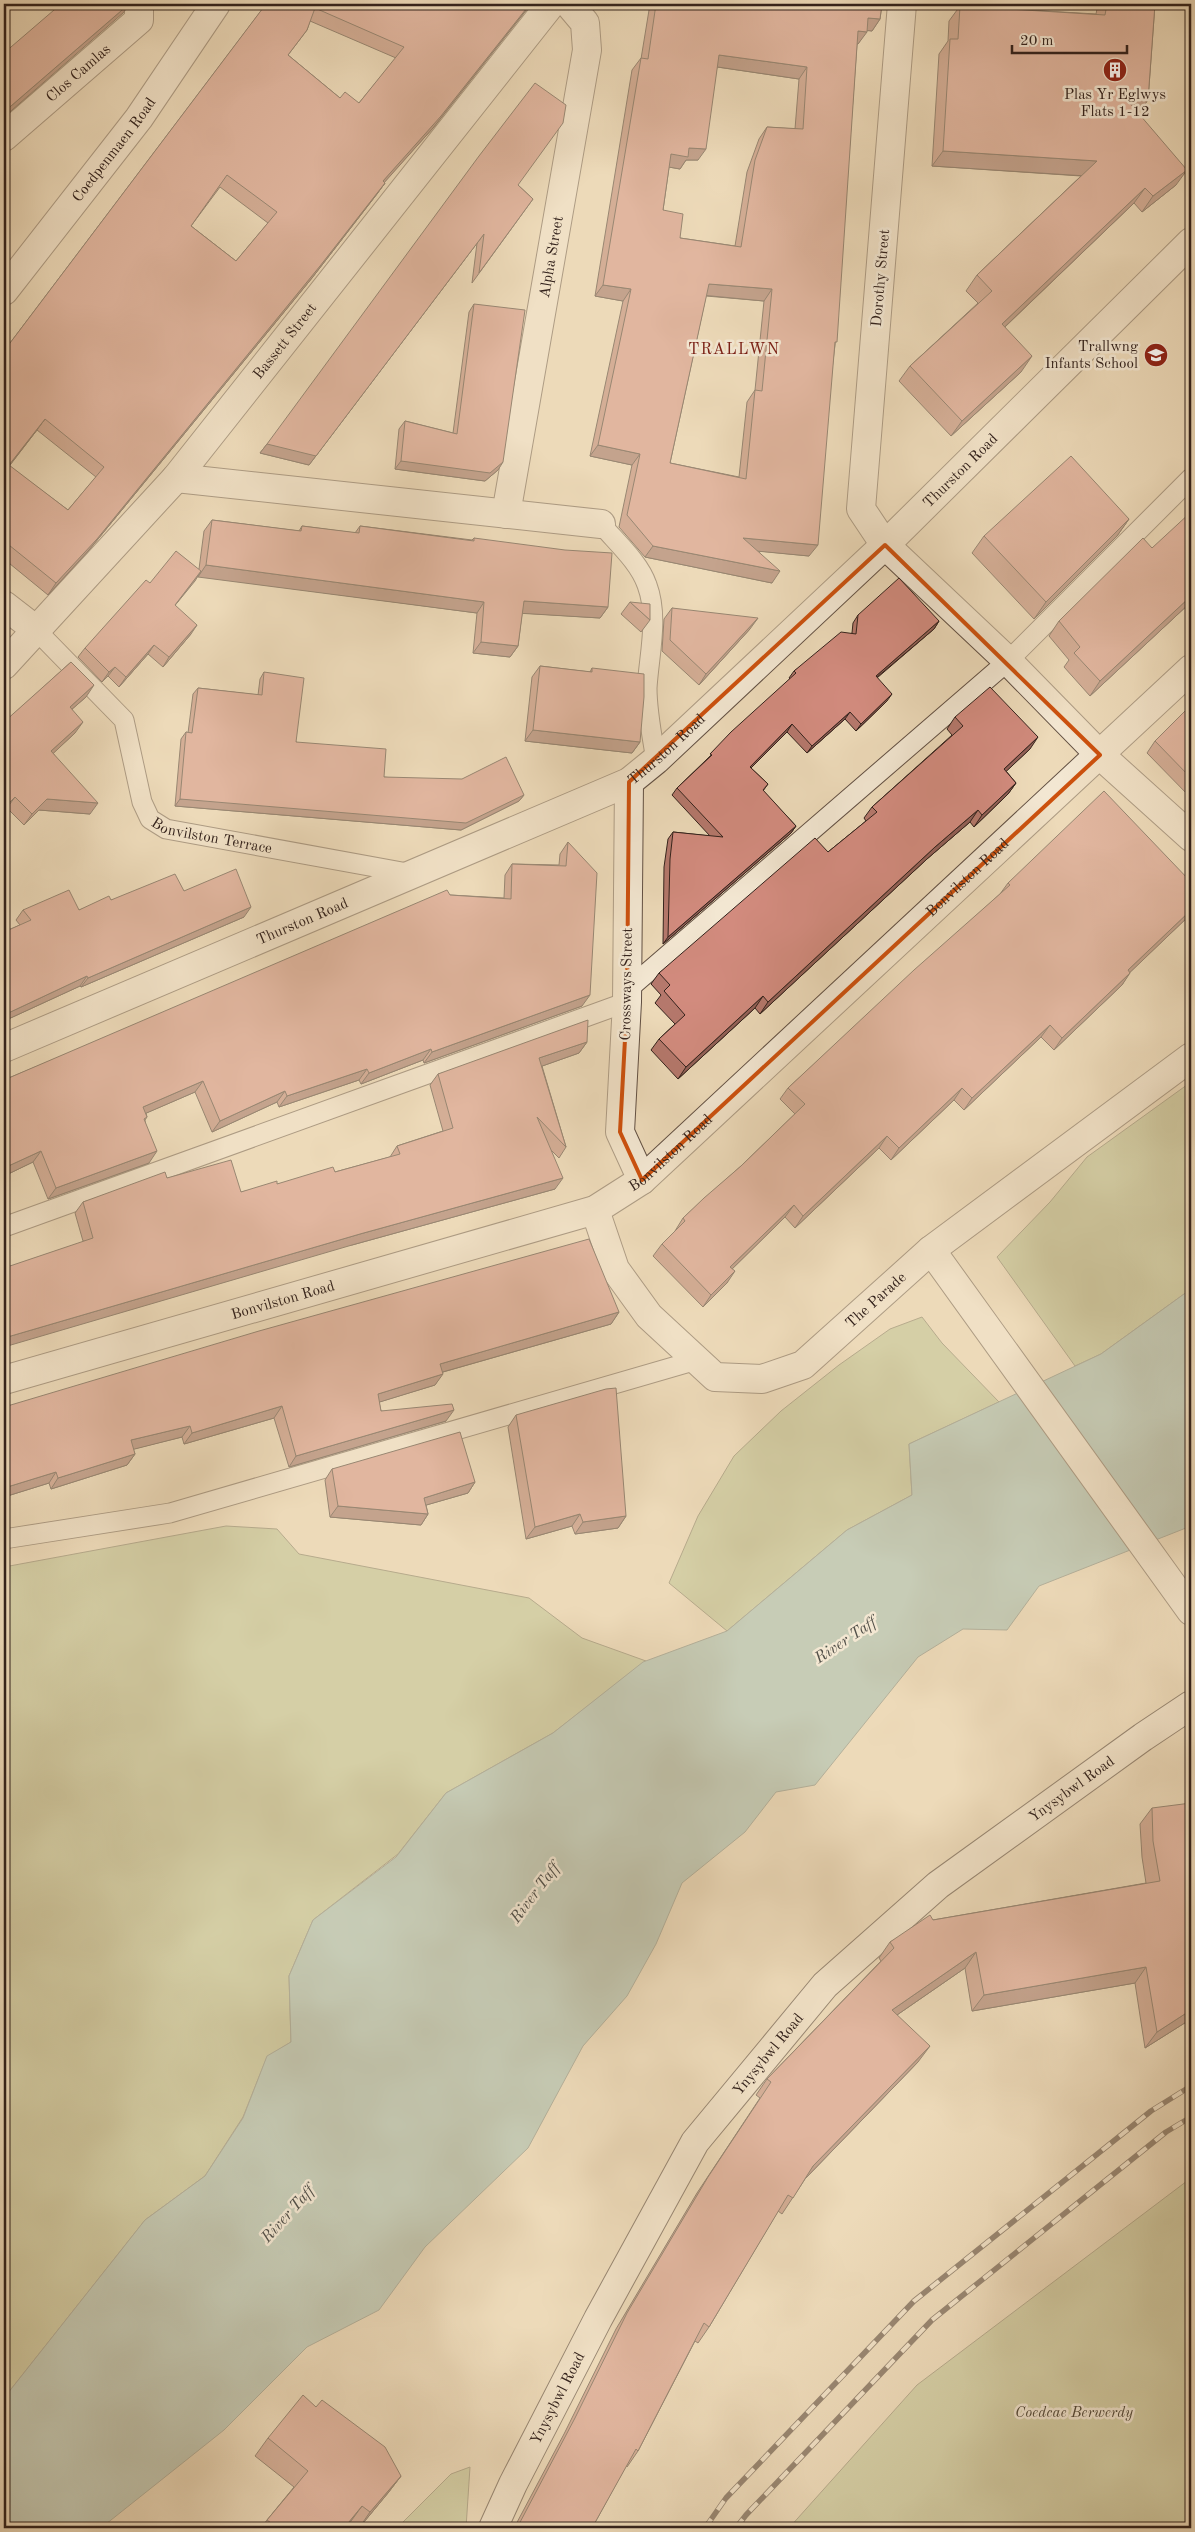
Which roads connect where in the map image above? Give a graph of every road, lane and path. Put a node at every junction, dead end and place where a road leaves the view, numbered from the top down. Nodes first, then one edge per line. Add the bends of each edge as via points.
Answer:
1 (139, 4) edge
2 (216, 4) edge
3 (551, 4) edge
4 (569, 4) edge
5 (902, 4) edge
6 (4, 137) edge
7 (1191, 242) edge
8 (4, 291) edge
9 (176, 478) junction
10 (1191, 478) edge
11 (506, 514) junction
12 (601, 524) joint
13 (885, 545) junction
14 (4, 605) edge
15 (35, 629) junction
16 (1008, 661) junction
17 (4, 665) edge
18 (1191, 669) edge
19 (1100, 755) junction
20 (656, 760) junction
21 (629, 782) junction
22 (1191, 837) edge
23 (413, 874) junction
24 (626, 996) junction
25 (4, 1048) edge
26 (1191, 1057) edge
27 (642, 1180) junction
28 (595, 1210) junction
29 (4, 1227) edge
30 (931, 1250) junction
31 (697, 1360) junction
32 (4, 1380) edge
33 (4, 1539) edge
34 (1191, 1611) edge
35 (1191, 1705) edge
36 (493, 2528) edge

1 - 6 street, Clos Camlas via 139,20
2 - 8 street, Coedpenmaen Road via 139,118
3 - 9 street, Bassett Street
4 - 11 street, Alpha Street via 584,23 587,50
5 - 13 street, Dorothy Street via 861,509
7 - 13 street, Thurston Road
9 - 11 street
9 - 15 street, Bassett Street
10 - 16 lane
11 - 12 street
12 - 20 lane via 637,568 650,596 648,704
13 - 16 street, Dorothy Street
13 - 20 street, Thurston Road
14 - 15 street
15 - 17 street, Bassett Street
15 - 23 lane, Bonvilston Terrace via 124,720 142,802 150,819 166,828
16 - 19 street, Dorothy Street
16 - 24 lane
18 - 19 street, Bonvilston Road
19 - 22 street, Dorothy Street
19 - 27 street, Bonvilston Road
20 - 21 street, Thurston Road
21 - 23 street, Thurston Road
21 - 24 street, Crossways Street
23 - 25 street, Thurston Road
24 - 27 street, Crossways Street via 620,1132
24 - 29 lane
26 - 30 street, The Parade
27 - 28 street, Bonvilston Road
28 - 31 street, The Parade via 615,1269 649,1316
28 - 32 street, Bonvilston Road
30 - 31 street, The Parade via 803,1365 762,1380 715,1378
30 - 34 street
31 - 33 lane via 170,1513
35 - 36 street, Ynysybwl Road via 938,1885 825,1985 695,2142 598,2319

